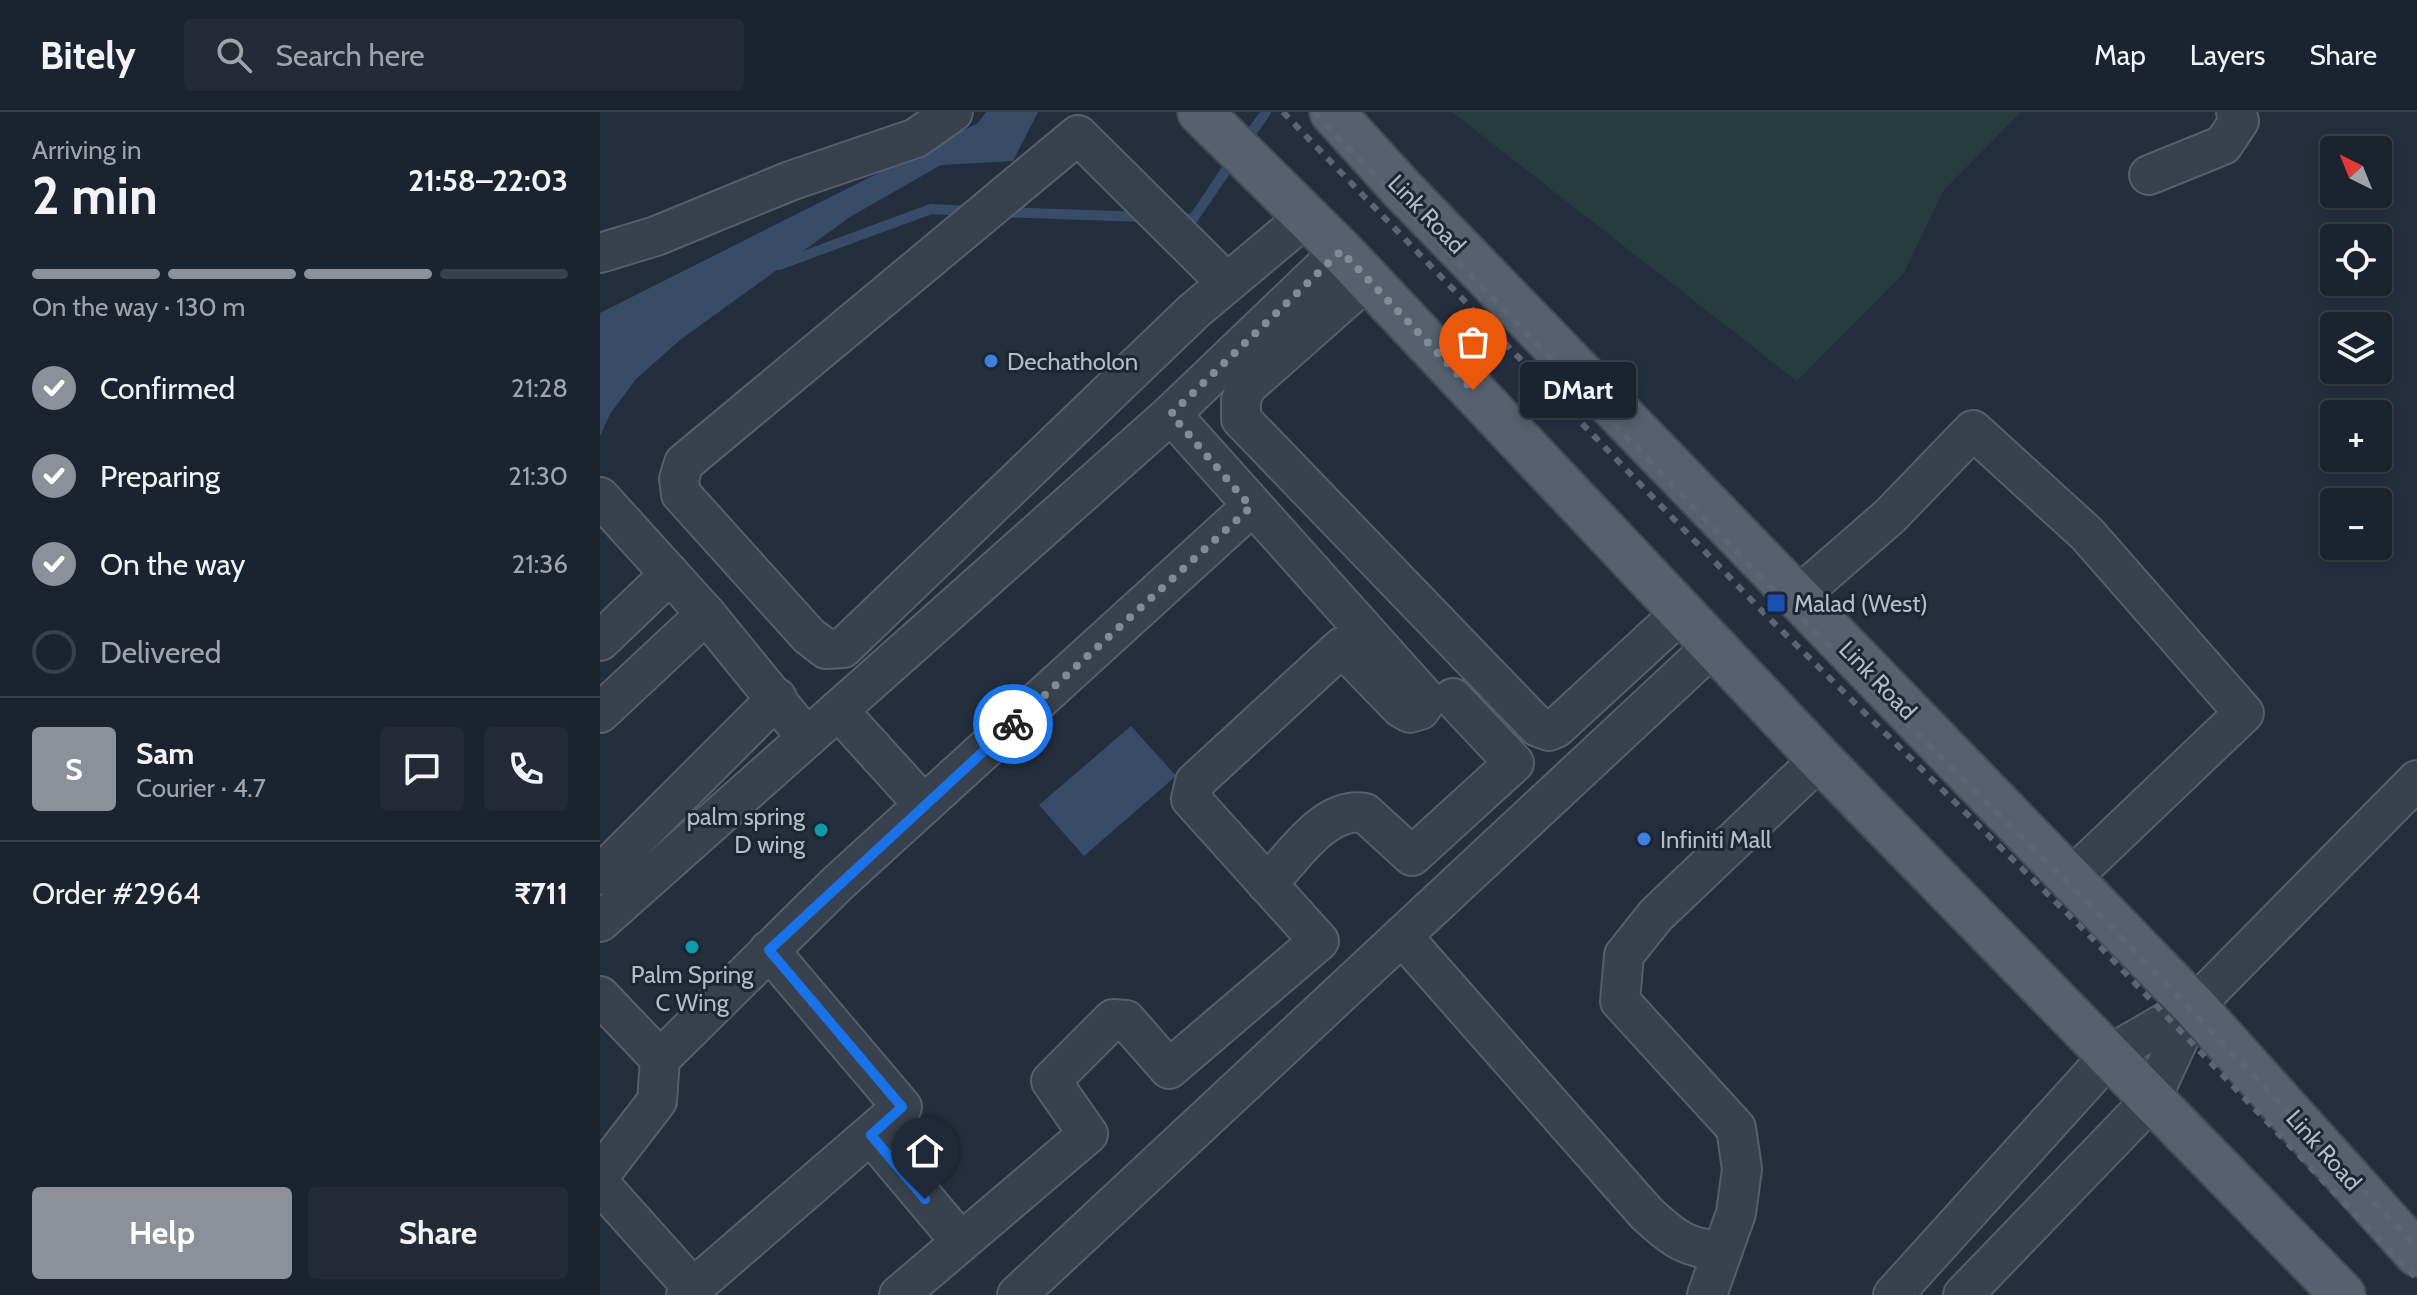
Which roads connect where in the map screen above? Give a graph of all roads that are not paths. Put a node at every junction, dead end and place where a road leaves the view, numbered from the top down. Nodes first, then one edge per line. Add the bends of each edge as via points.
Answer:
1 (953, 112) edge
2 (1200, 112) edge
3 (1332, 112) edge
4 (2236, 112) edge
5 (2149, 175) dead end
6 (1299, 210) junction
7 (600, 253) edge
8 (1354, 265) junction
9 (1226, 282) junction
10 (1171, 414) junction
11 (600, 497) edge
12 (1251, 507) junction
13 (670, 574) junction
14 (1797, 597) junction
15 (1682, 612) junction
16 (706, 614) junction
17 (600, 641) edge
18 (1714, 645) junction
19 (777, 698) junction
20 (1453, 698) dead end
21 (838, 710) junction
22 (600, 713) edge
23 (807, 738) junction
24 (1820, 759) junction
25 (2417, 780) edge
26 (924, 805) junction
27 (600, 875) edge
28 (2070, 879) junction
29 (1267, 884) junction
30 (600, 922) edge
31 (1402, 936) junction
32 (769, 950) junction
33 (600, 996) edge
34 (2194, 1006) junction
35 (2111, 1054) junction
36 (660, 1059) junction
37 (2150, 1101) junction
38 (871, 1135) junction
39 (600, 1175) edge
40 (600, 1184) edge
41 (961, 1242) junction
42 (1721, 1250) junction
43 (2417, 1254) edge
44 (689, 1292) edge
45 (899, 1295) edge
46 (1017, 1295) edge
47 (1707, 1295) edge
48 (1893, 1295) edge
49 (1963, 1295) edge
50 (2343, 1295) edge

1 - 7 street via 916,138
2 - 6 main road
3 - 14 main road, Link Road
4 - 5 street via 2239,121 2223,145
6 - 8 main road
6 - 9 street
8 - 10 street
8 - 15 main road
8 - 15 street via 1246,387 1241,419 1538,727 1556,728
9 - 9 street via 843,648 826,649 809,636 681,494 684,463 1078,135
10 - 12 street
10 - 21 street
11 - 13 street
12 - 26 street
12 - 29 street via 1427,700 1420,710 1410,713 1401,708 1342,647 1195,782 1191,799
13 - 16 street
13 - 17 street
14 - 28 main road, Link Road
14 - 28 street via 1890,516 1973,430 2087,534 2244,713
15 - 18 main road
16 - 19 street
16 - 22 street
18 - 24 main road
18 - 31 street
19 - 23 street
19 - 27 street
20 - 29 street via 1514,763 1412,856 1365,813 1348,813 1318,831
21 - 23 street
21 - 26 street
23 - 30 street
24 - 35 main road
24 - 42 street via 1656,915 1624,955 1620,1001 1736,1128 1742,1169 1736,1213
25 - 34 street
26 - 32 street
28 - 34 main road, Link Road
29 - 41 street via 1319,941 1169,1069 1126,1020 1113,1019 1051,1081 1088,1134
31 - 42 street via 1647,1214 1677,1242
31 - 46 street
32 - 36 street
32 - 38 street via 902,1107
33 - 36 street
34 - 35 street
34 - 37 street
34 - 43 main road, Link Road
35 - 37 main road
35 - 48 street
36 - 39 street via 657,1101
37 - 49 street
37 - 50 main road
38 - 41 street
38 - 44 street
40 - 44 street
41 - 45 street
42 - 47 street

